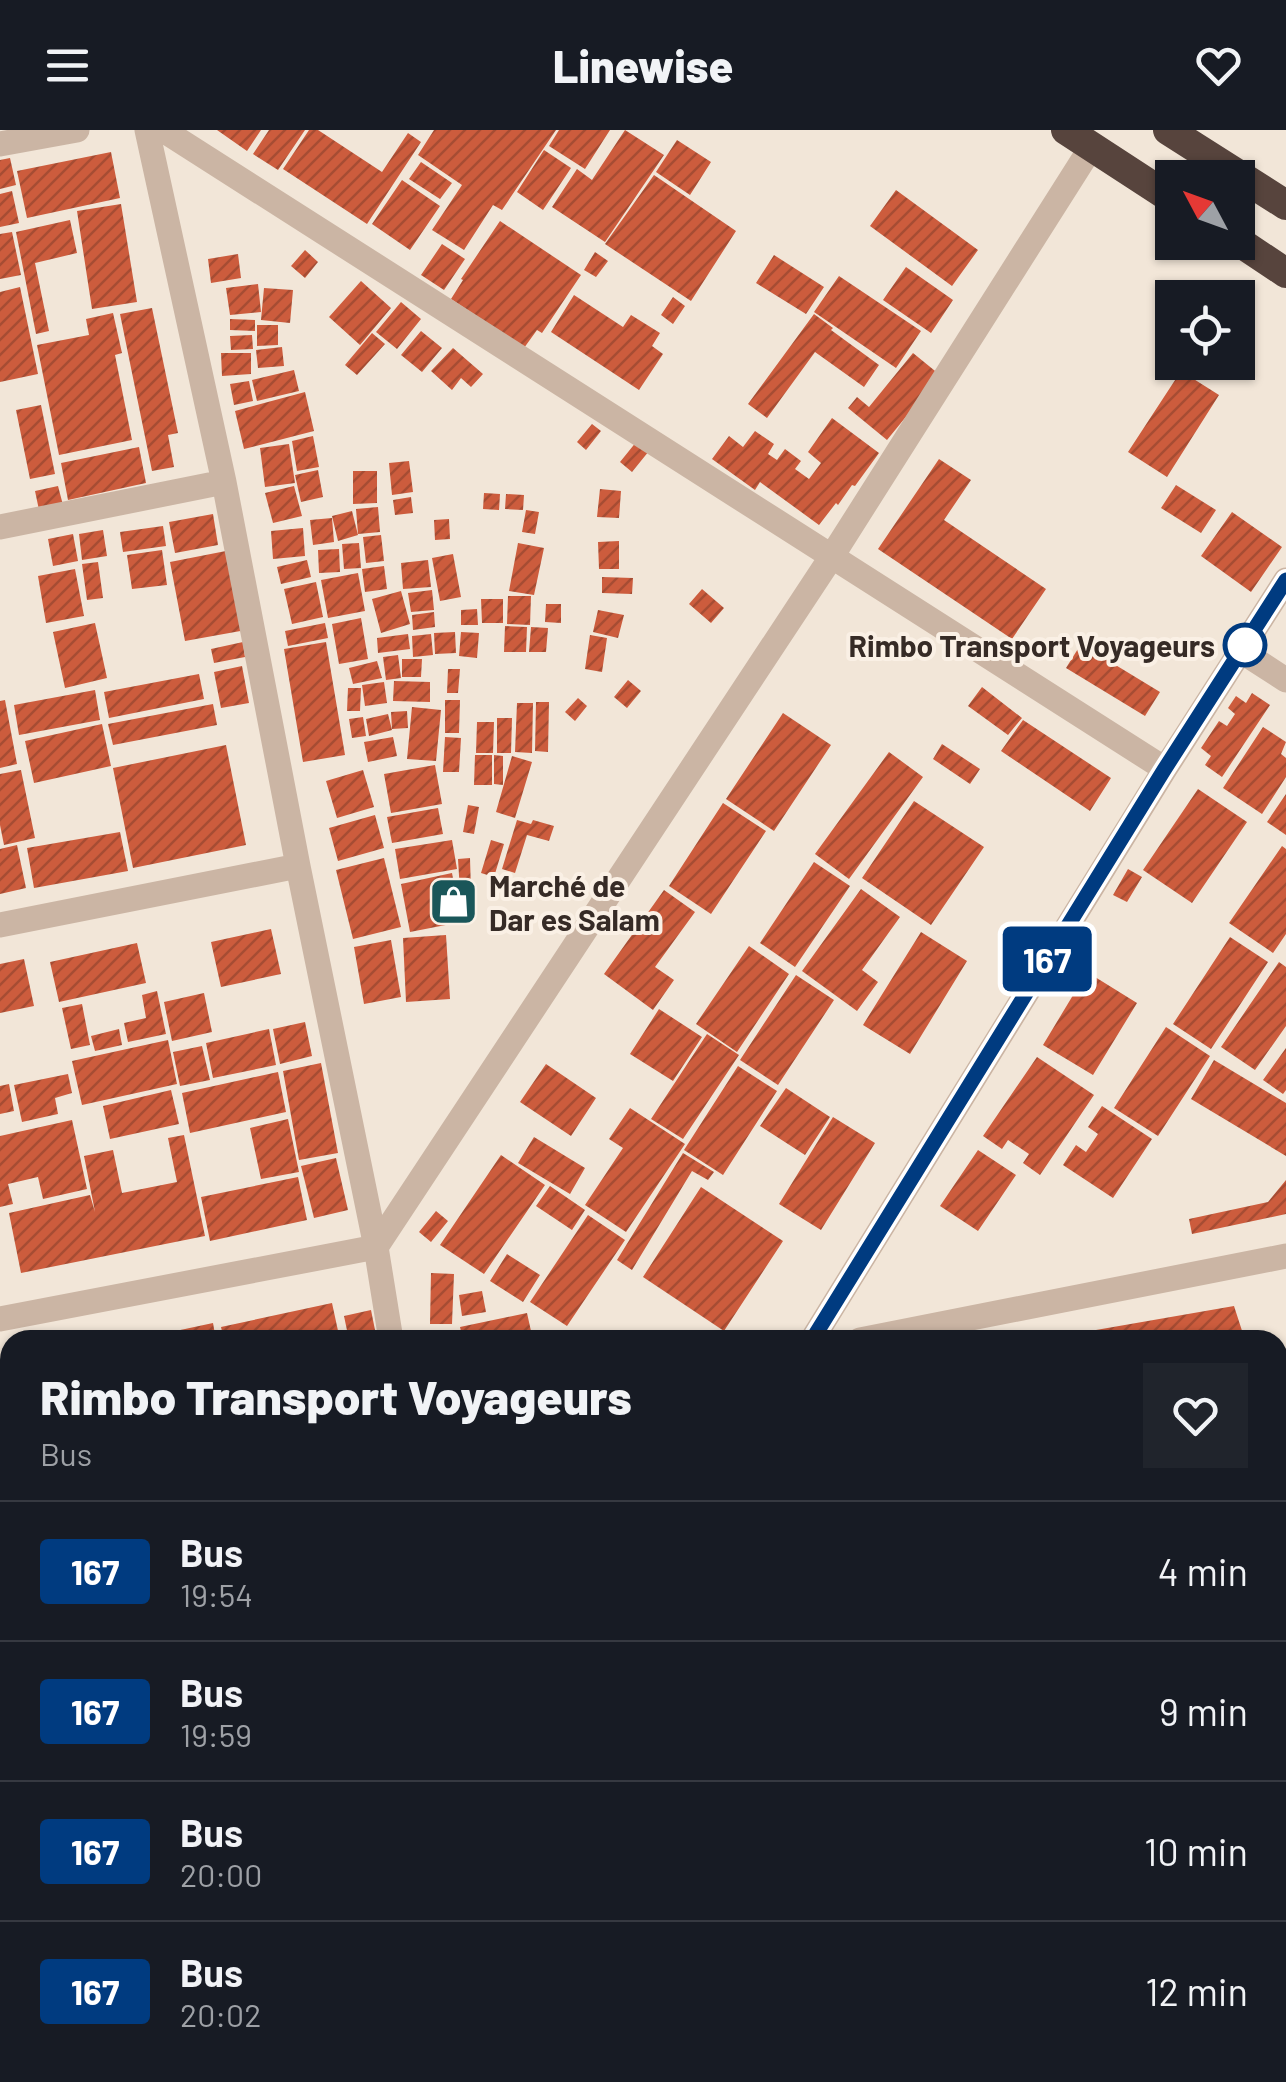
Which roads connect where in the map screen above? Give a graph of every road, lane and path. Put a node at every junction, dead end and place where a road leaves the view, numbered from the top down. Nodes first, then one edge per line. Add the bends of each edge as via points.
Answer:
1 (77, 130) edge
2 (147, 130) edge
3 (163, 130) edge
4 (1187, 135) edge
5 (1079, 138) edge
6 (0, 144) edge
7 (1155, 188) edge
8 (1286, 205) edge
9 (1255, 253) edge
10 (1286, 273) edge
11 (224, 482) junction
12 (0, 527) edge
13 (832, 556) junction
14 (1286, 580) edge
15 (1241, 651) junction
16 (1286, 680) edge
17 (1164, 770) junction
18 (298, 866) junction
19 (0, 925) edge
20 (376, 1247) junction
21 (1286, 1256) edge
22 (0, 1319) edge
23 (389, 1330) edge
24 (818, 1330) edge
25 (911, 1330) edge

1 - 6 street
2 - 11 street
3 - 13 street
4 - 8 highway
5 - 7 highway
5 - 13 street
9 - 10 highway
11 - 12 street
11 - 18 street
13 - 17 street
13 - 20 street
14 - 15 street
15 - 16 street
15 - 17 street
17 - 24 street
18 - 19 street
18 - 20 street
20 - 22 street
20 - 23 street
21 - 25 street

